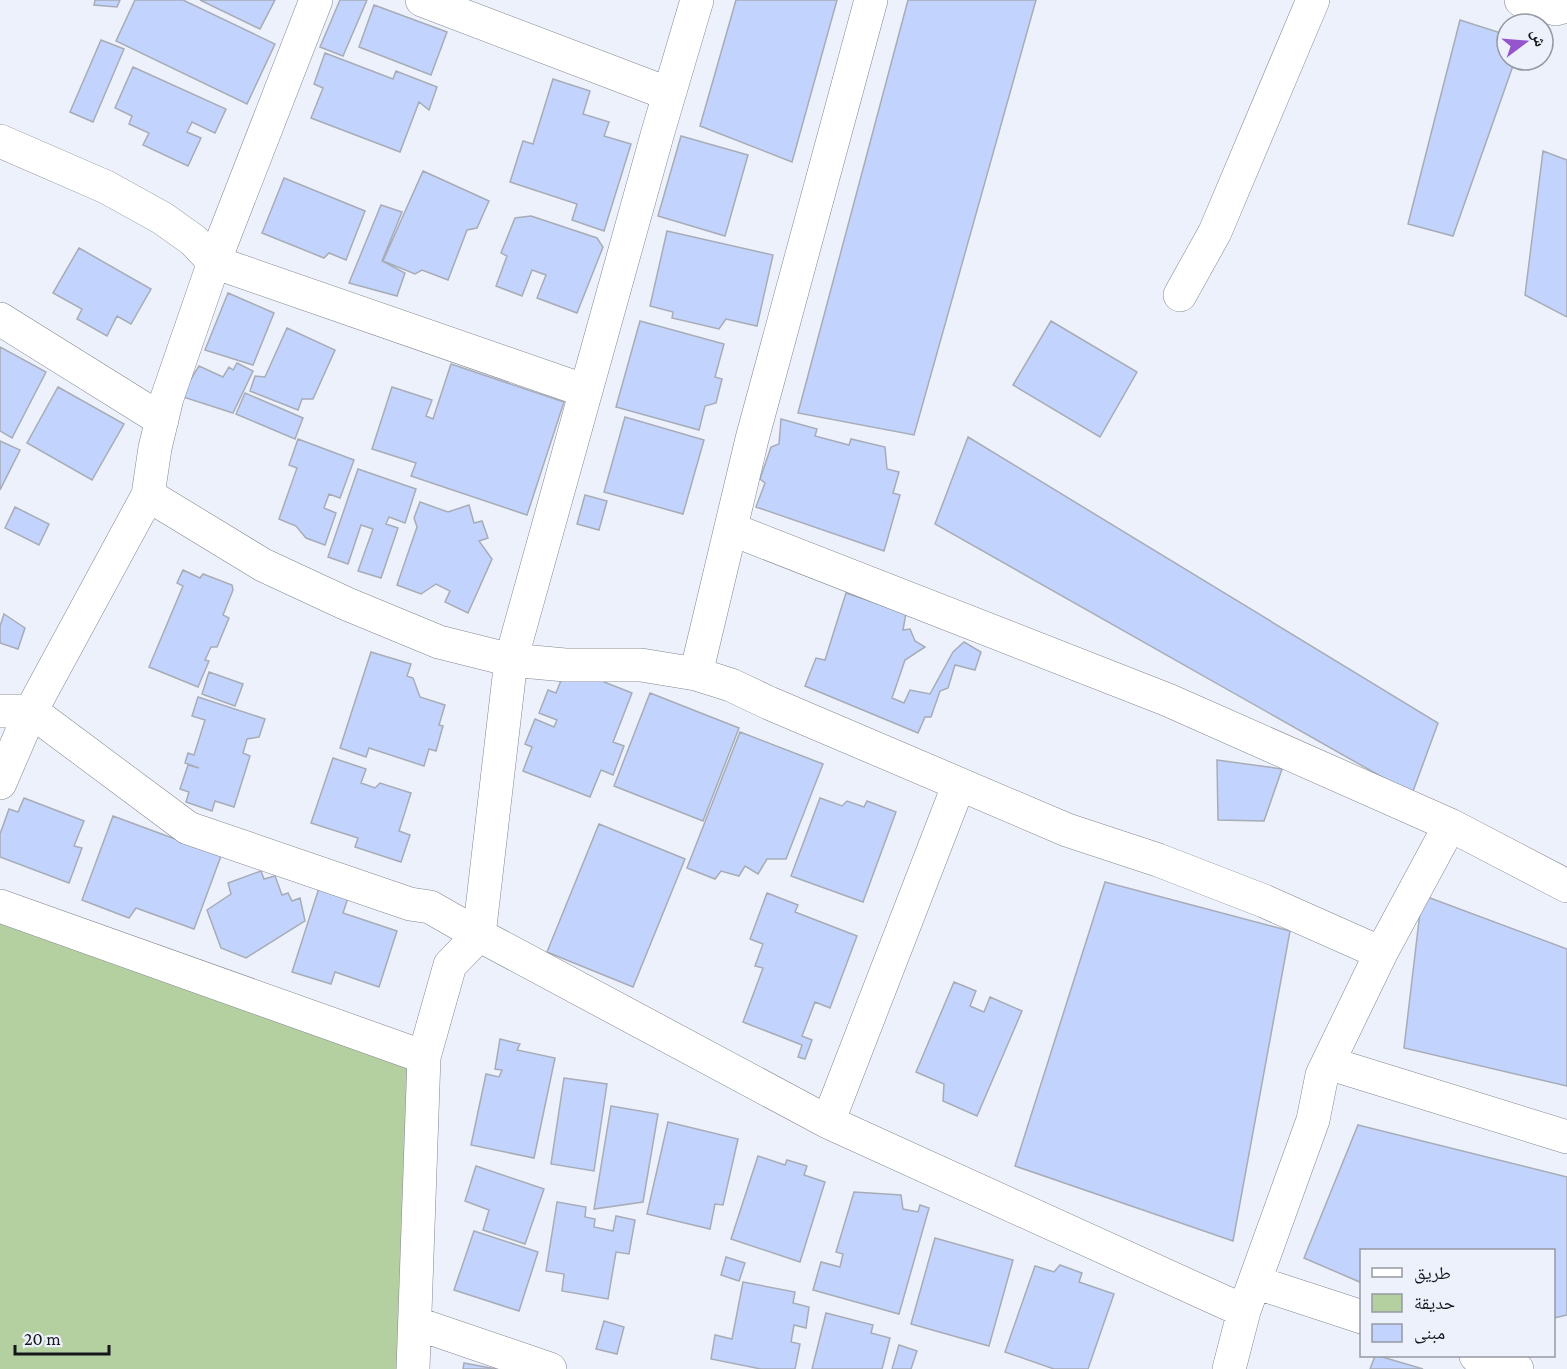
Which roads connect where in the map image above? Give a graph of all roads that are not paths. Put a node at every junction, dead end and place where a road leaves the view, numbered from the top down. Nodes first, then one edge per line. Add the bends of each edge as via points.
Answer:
1 (316, 0) edge
2 (422, 0) edge
3 (697, 0) edge
4 (871, 0) edge
5 (1313, 0) edge
6 (1521, 0) edge
7 (1566, 0) edge
8 (669, 94) junction
9 (0, 141) edge
10 (214, 262) junction
11 (1180, 295) dead end
12 (0, 319) edge
13 (586, 391) junction
14 (162, 420) junction
15 (148, 495) junction
16 (731, 529) junction
17 (511, 660) junction
18 (696, 674) junction
19 (16, 711) edge
20 (0, 783) edge
21 (959, 784) junction
22 (1450, 825) junction
23 (1567, 886) edge
24 (0, 906) edge
25 (478, 935) junction
26 (1381, 953) junction
27 (424, 1057) junction
28 (1328, 1063) junction
29 (828, 1122) junction
30 (1567, 1137) edge
31 (1249, 1296) junction
32 (1360, 1317) edge
33 (415, 1323) junction
34 (1479, 1357) edge
35 (413, 1369) edge
36 (550, 1369) edge
37 (1229, 1369) edge
38 (1517, 1369) edge

1 - 10 street
2 - 8 street
3 - 8 street
4 - 16 street
5 - 11 street via 1215,232
6 - 7 street via 1556,9 1563,7
8 - 13 street
9 - 10 street via 106,187 162,218 194,240
10 - 13 street
10 - 14 street
12 - 14 street
13 - 17 street
14 - 15 street
15 - 17 street via 263,565 347,604 439,642
15 - 19 street
16 - 18 street
16 - 22 street via 1168,700
17 - 18 street via 641,665
17 - 25 street
18 - 21 street
19 - 20 street
19 - 25 street via 188,828 410,904 430,907
21 - 26 street via 1067,830 1264,901
21 - 29 street
22 - 23 street
22 - 26 street
24 - 27 street
25 - 27 street via 450,965
25 - 29 street
26 - 28 street
27 - 33 street
28 - 30 street
28 - 31 street via 1313,1120
29 - 31 street
31 - 32 street
31 - 37 street
33 - 35 street
33 - 36 street
34 - 38 street

